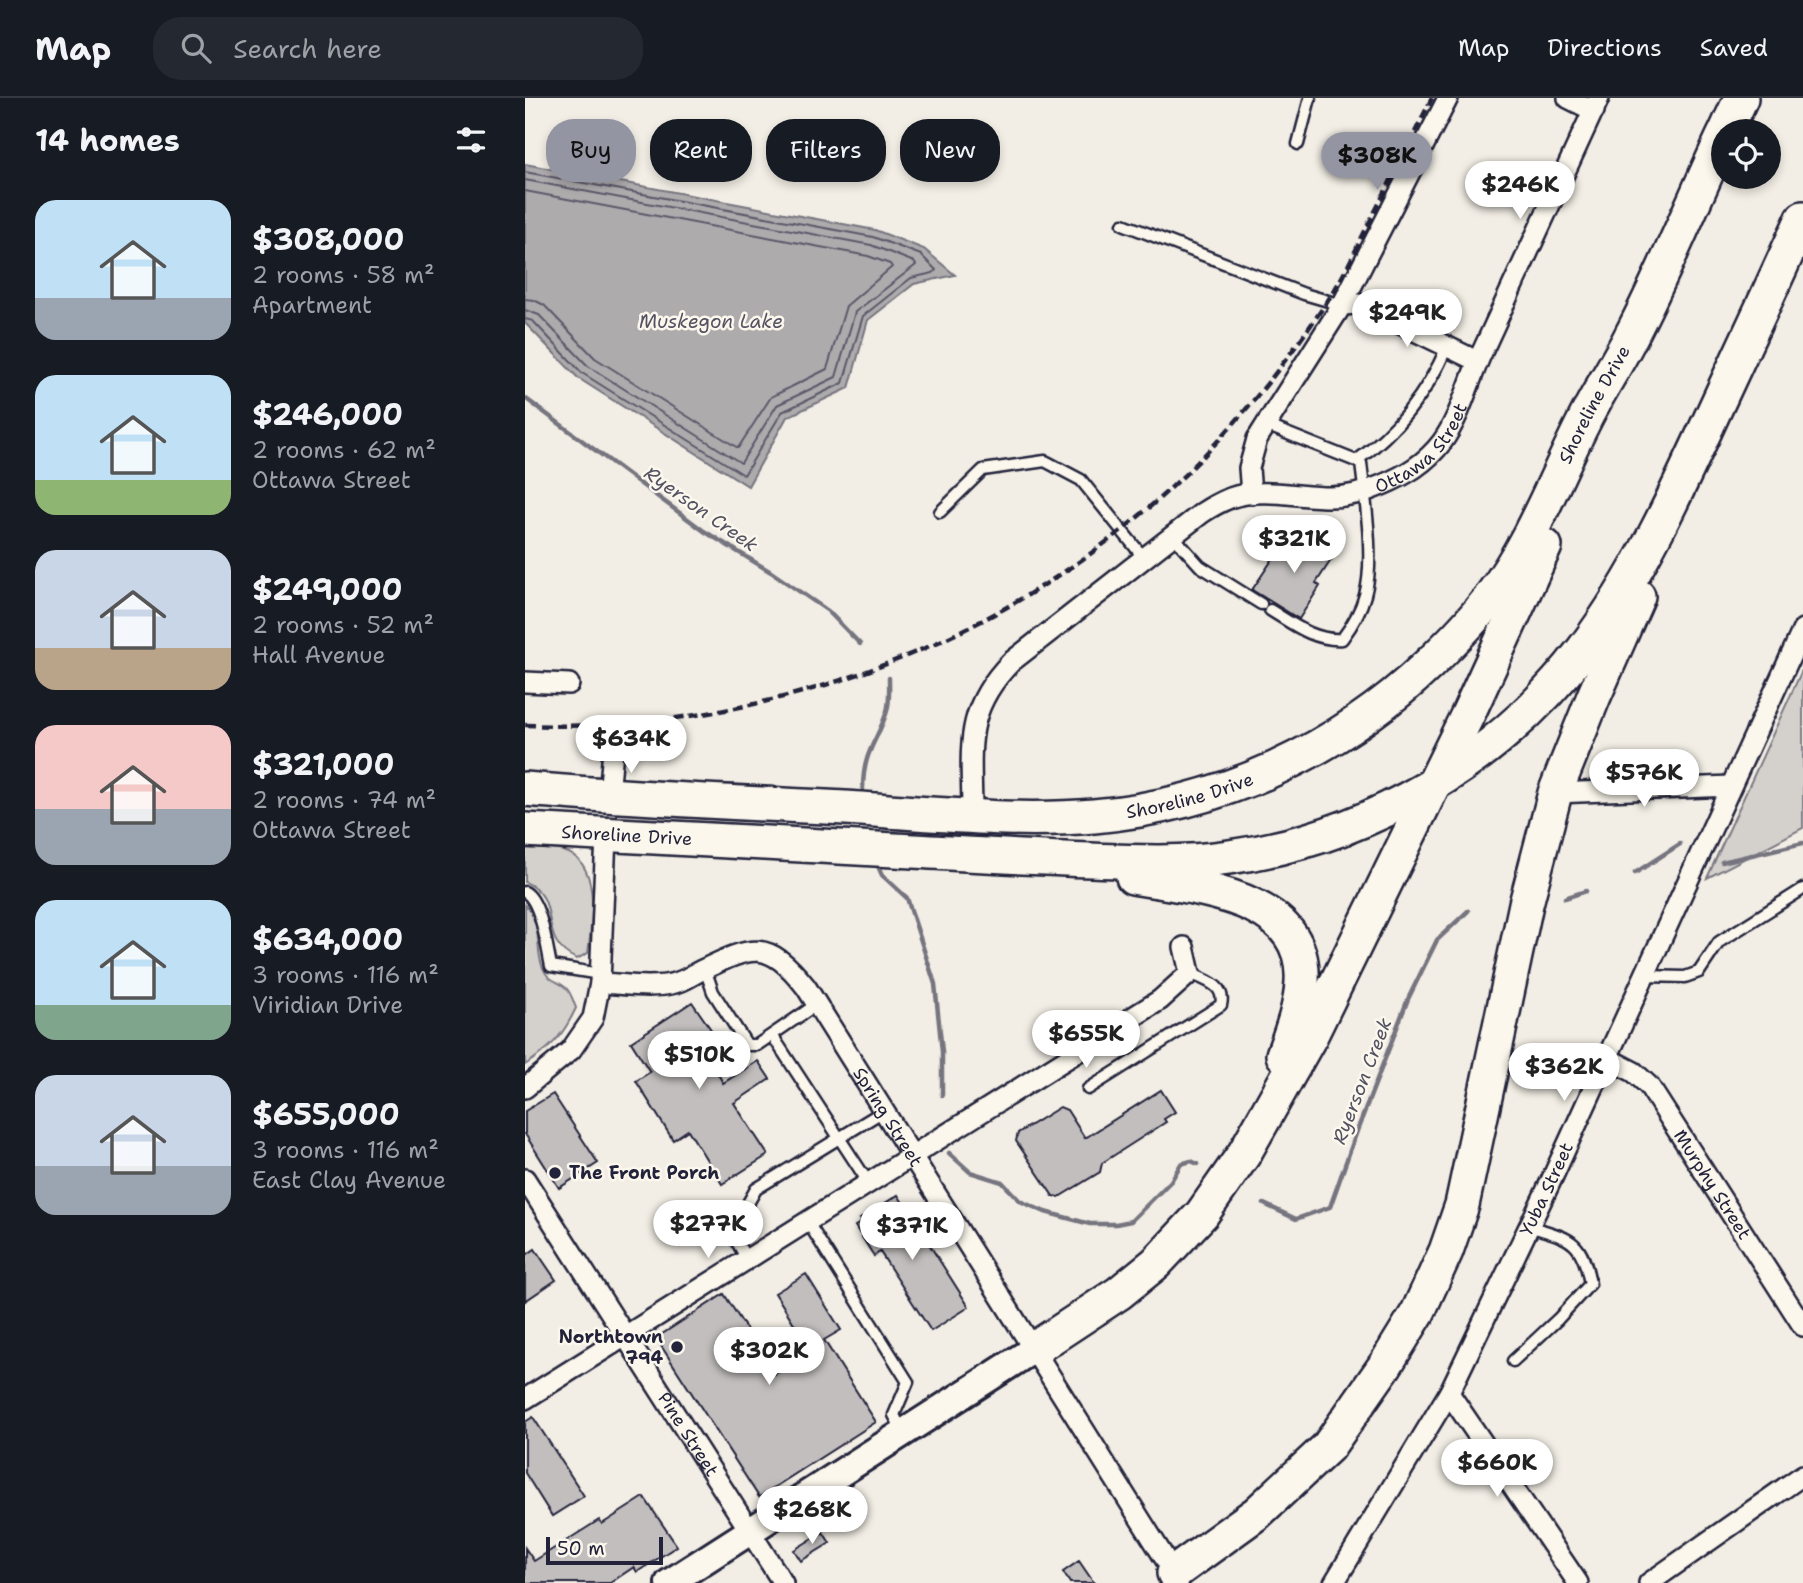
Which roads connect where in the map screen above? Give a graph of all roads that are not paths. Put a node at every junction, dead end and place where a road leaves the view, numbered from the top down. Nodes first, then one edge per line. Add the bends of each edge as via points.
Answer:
1 (1310, 98) edge
2 (1448, 98) edge
3 (1568, 98) edge
4 (1741, 98) edge
5 (1596, 104) edge
6 (1731, 119) edge
7 (1298, 144) dead end
8 (1711, 164) edge
9 (1803, 218) edge
10 (1123, 225) dead end
11 (1342, 305) junction
12 (1633, 334) junction
13 (1447, 347) junction
14 (1477, 361) junction
15 (1266, 425) junction
16 (1356, 461) junction
17 (1688, 469) junction
18 (1364, 491) junction
19 (1251, 494) junction
20 (940, 513) dead end
21 (1173, 536) junction
22 (1144, 558) junction
23 (1261, 604) dead end
24 (1270, 610) dead end
25 (1803, 629) edge
26 (525, 682) edge
27 (569, 684) dead end
28 (613, 750) dead end
29 (1431, 786) junction
30 (1731, 786) junction
31 (525, 789) edge
32 (1555, 793) junction
33 (609, 796) junction
34 (525, 797) edge
35 (972, 815) junction
36 (525, 830) edge
37 (606, 835) junction
38 (708, 840) junction
39 (1035, 858) junction
40 (1803, 889) edge
41 (525, 892) edge
42 (1184, 947) dead end
43 (705, 969) junction
44 (1190, 973) junction
45 (1644, 976) junction
46 (600, 979) junction
47 (817, 1004) junction
48 (772, 1035) junction
49 (1607, 1058) junction
50 (525, 1088) edge
51 (1088, 1089) dead end
52 (885, 1111) junction
53 (1265, 1118) junction
54 (839, 1137) junction
55 (912, 1154) junction
56 (525, 1179) edge
57 (868, 1182) junction
58 (807, 1221) junction
59 (1529, 1226) junction
60 (747, 1259) junction
61 (1803, 1326) edge
62 (626, 1336) junction
63 (1034, 1349) junction
64 (1513, 1361) dead end
65 (1449, 1393) junction
66 (525, 1399) edge
67 (904, 1433) junction
68 (1803, 1475) edge
69 (749, 1531) junction
70 (1171, 1580) edge
71 (669, 1583) edge
72 (783, 1583) edge
73 (1334, 1583) edge
74 (1578, 1583) edge
75 (1649, 1583) edge

1 - 7 lane
2 - 11 street
3 - 5 street
4 - 6 highway
5 - 14 street, Ottawa Street
8 - 12 highway
9 - 17 highway
10 - 11 lane
11 - 13 street via 1359,304
11 - 15 street
12 - 29 highway via 1591,446
12 - 35 highway, Shoreline Drive via 1589,410 1515,561 1492,596 1408,685 1338,737 1290,763 1209,794 1130,812
13 - 14 street
13 - 16 lane via 1415,405 1381,443
14 - 18 street, Ottawa Street via 1451,426 1433,453 1399,478
15 - 16 lane
15 - 19 street via 1249,468
16 - 18 lane via 1361,463
17 - 29 highway, Shoreline Drive via 1630,579 1582,651 1514,726
17 - 32 highway
18 - 19 street, Ottawa Street via 1333,497
18 - 24 lane via 1369,565 1365,596 1342,639 1326,640 1306,632
19 - 21 street, Ottawa Street via 1218,503
20 - 22 lane via 983,471 1045,461 1081,480
21 - 22 street, Ottawa Street
21 - 23 lane via 1200,566
22 - 35 street, Ottawa Street via 1011,662 989,689 974,721
25 - 30 street, Yuba Street
26 - 27 street
28 - 33 street
29 - 39 highway, Shoreline Drive via 1355,824 1263,852 1182,861
29 - 53 highway via 1310,1037
30 - 32 street
30 - 45 street, Yuba Street
31 - 33 highway, Shoreline Drive
32 - 70 highway via 1526,904 1462,1205 1417,1312 1328,1447 1257,1513
33 - 34 highway
33 - 35 highway, Shoreline Drive
35 - 38 highway via 979,833 967,841 770,831
36 - 37 highway, Shoreline Drive
37 - 38 highway, Shoreline Drive
37 - 46 street
38 - 39 highway, Shoreline Drive
39 - 53 highway via 1231,896 1264,911 1285,929 1297,950 1302,983
40 - 45 lane via 1719,942 1699,972 1685,977
41 - 46 lane via 537,909 551,966
42 - 44 street
43 - 46 street, Spring Street via 663,985
43 - 47 street, Spring Street via 740,953 766,952 789,966
43 - 48 lane via 713,992 747,1045 757,1045
44 - 51 lane via 1215,984 1221,1004
44 - 55 street via 1160,1000
45 - 49 street, Yuba Street
46 - 50 street via 593,1018 585,1032 571,1050
47 - 48 lane
47 - 52 street, Spring Street
48 - 54 lane
49 - 59 street, Yuba Street
49 - 61 street, Murphy Street via 1649,1086
52 - 54 lane
52 - 55 street, Spring Street
53 - 63 highway via 1202,1214 1164,1255 1119,1293
54 - 57 lane
54 - 60 lane via 756,1189 733,1230
55 - 57 street
55 - 63 street, Spring Street
56 - 62 street, Pine Street
57 - 58 street
58 - 60 street
58 - 67 lane via 908,1382 894,1415
59 - 64 lane via 1570,1239 1585,1258 1590,1284
59 - 65 street, Yuba Street
60 - 62 street
62 - 66 street
62 - 69 street, Pine Street
63 - 67 main road
63 - 70 street, Spring Street
65 - 73 street, Yuba Street
65 - 74 street
67 - 69 main road
68 - 75 street
69 - 71 main road
69 - 72 street, Pine Street

